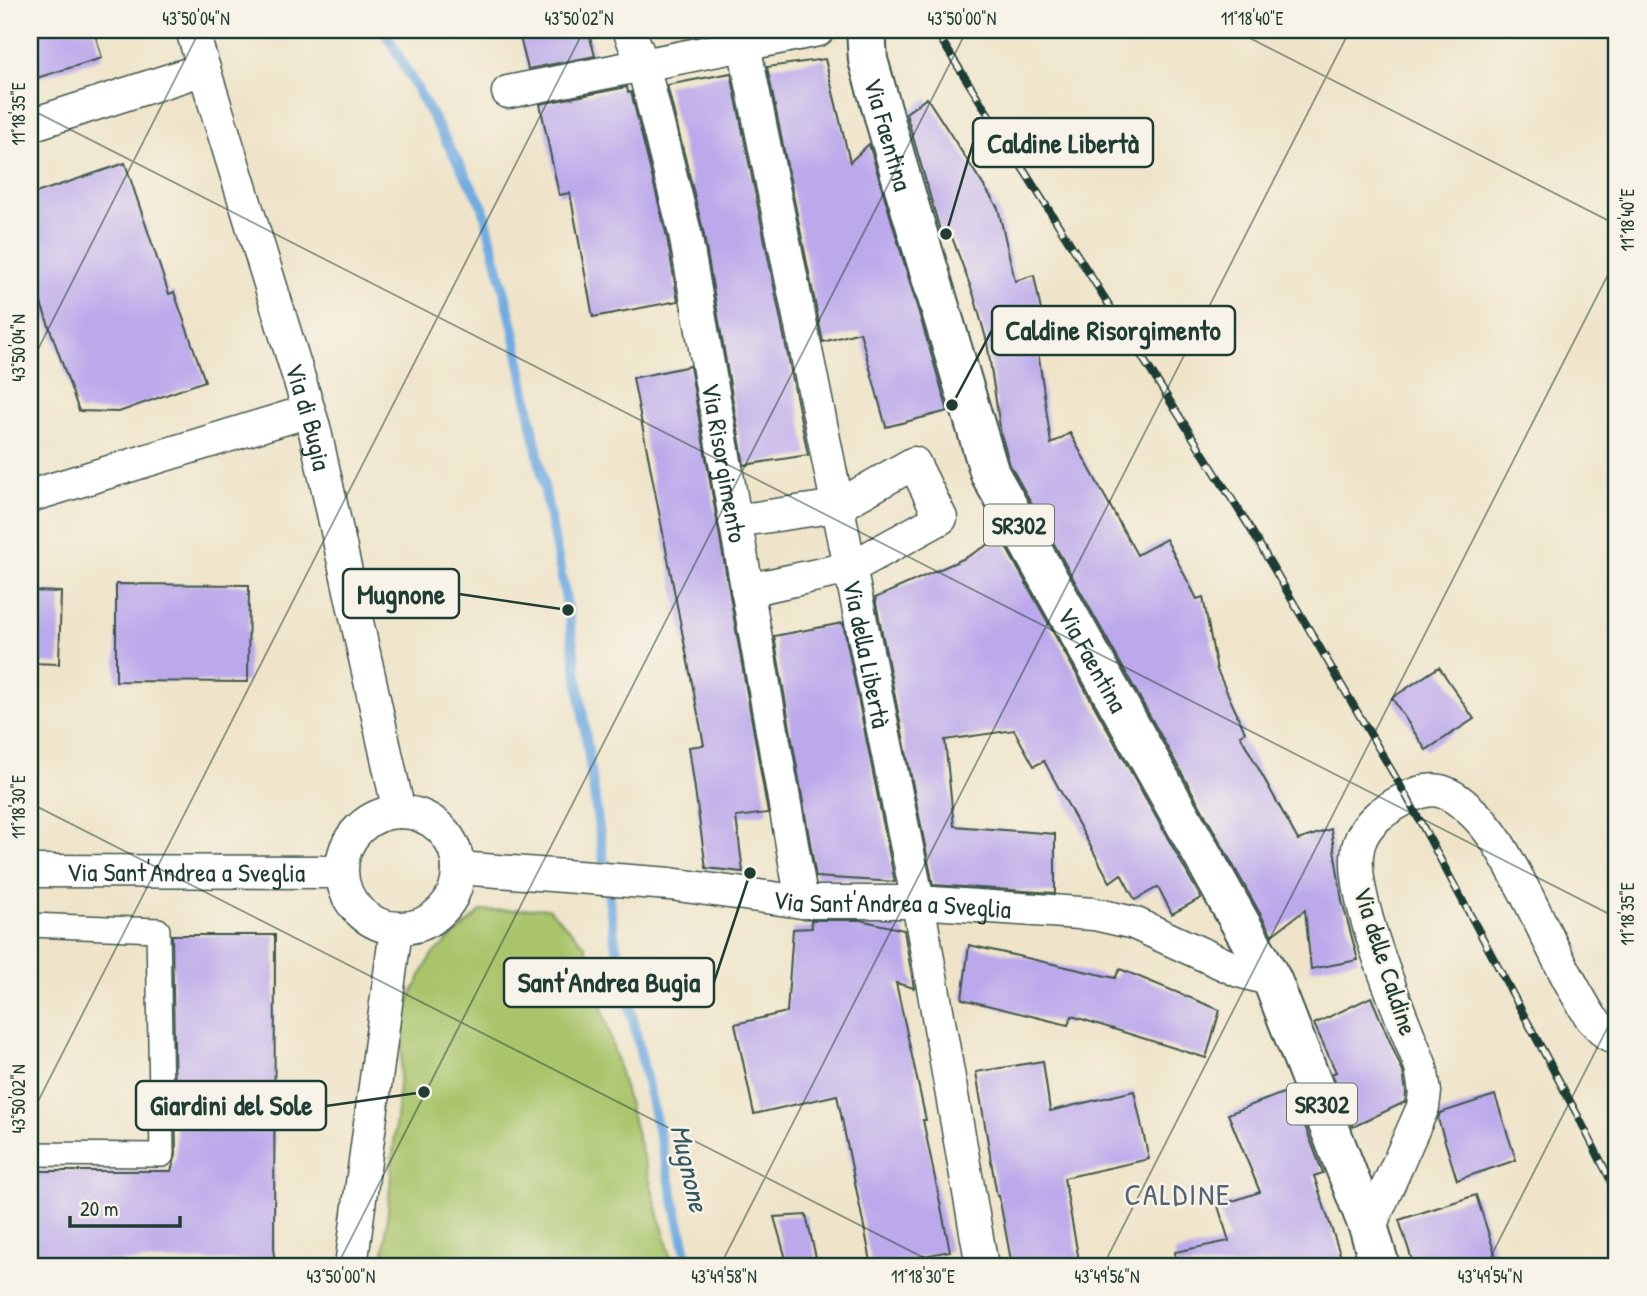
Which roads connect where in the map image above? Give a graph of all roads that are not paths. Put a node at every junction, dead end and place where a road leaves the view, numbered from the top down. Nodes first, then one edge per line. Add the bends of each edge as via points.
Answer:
1 (192, 30) edge
2 (629, 30) edge
3 (818, 30) edge
4 (866, 30) edge
5 (744, 45) junction
6 (643, 65) junction
7 (204, 69) junction
8 (508, 92) dead end
9 (30, 125) edge
10 (309, 411) junction
11 (30, 496) edge
12 (838, 506) junction
13 (735, 521) junction
14 (850, 568) junction
15 (747, 590) junction
16 (399, 812) junction
17 (458, 868) junction
18 (30, 871) edge
19 (341, 872) junction
20 (802, 902) junction
21 (918, 902) junction
22 (30, 925) edge
23 (396, 929) junction
24 (1272, 980) junction
25 (1617, 1038) edge
26 (30, 1154) edge
27 (1369, 1229) junction
28 (351, 1266) edge
29 (982, 1266) edge
30 (1380, 1266) edge

1 - 7 street, Via di Bugia
2 - 6 street, Via Risorgimento
3 - 5 street
4 - 24 main road, Via Faentina / SR302 via 871,73 990,474
5 - 6 street
5 - 12 street, Via della Libertà
6 - 8 street
6 - 13 street, Via Risorgimento via 685,233
7 - 9 street
7 - 10 street, Via di Bugia
10 - 11 street
10 - 16 street, Via di Bugia
12 - 13 street
12 - 14 street, Via della Libertà
12 - 14 street via 914,463 941,518
13 - 15 street, Via Risorgimento
14 - 15 street
14 - 21 street, Via della Libertà
15 - 20 street, Via Risorgimento
16 - 17 street via 438,825 451,841
16 - 19 street, Via Sant'Andrea a Sveglia via 367,821 344,852
17 - 20 street, Via Sant'Andrea a Sveglia via 670,884
17 - 23 street via 456,887 436,916 419,926
18 - 19 street, Via Sant'Andrea a Sveglia
19 - 23 street, Via Sant'Andrea a Sveglia via 345,891 361,915
20 - 21 street, Via Sant'Andrea a Sveglia
21 - 24 street, Via Sant'Andrea a Sveglia via 1094,914 1134,923 1239,971
21 - 29 street, Via della Libertà
22 - 26 street via 158,930 162,1155
23 - 28 street
24 - 27 main road, Via Faentina / SR302
25 - 27 street, Via delle Caldine via 1591,1019 1504,852 1472,811 1455,797 1434,790 1408,797 1372,821 1358,846 1363,905 1421,1066 1425,1092 1414,1130
27 - 30 main road, Via Faentina / SR302

